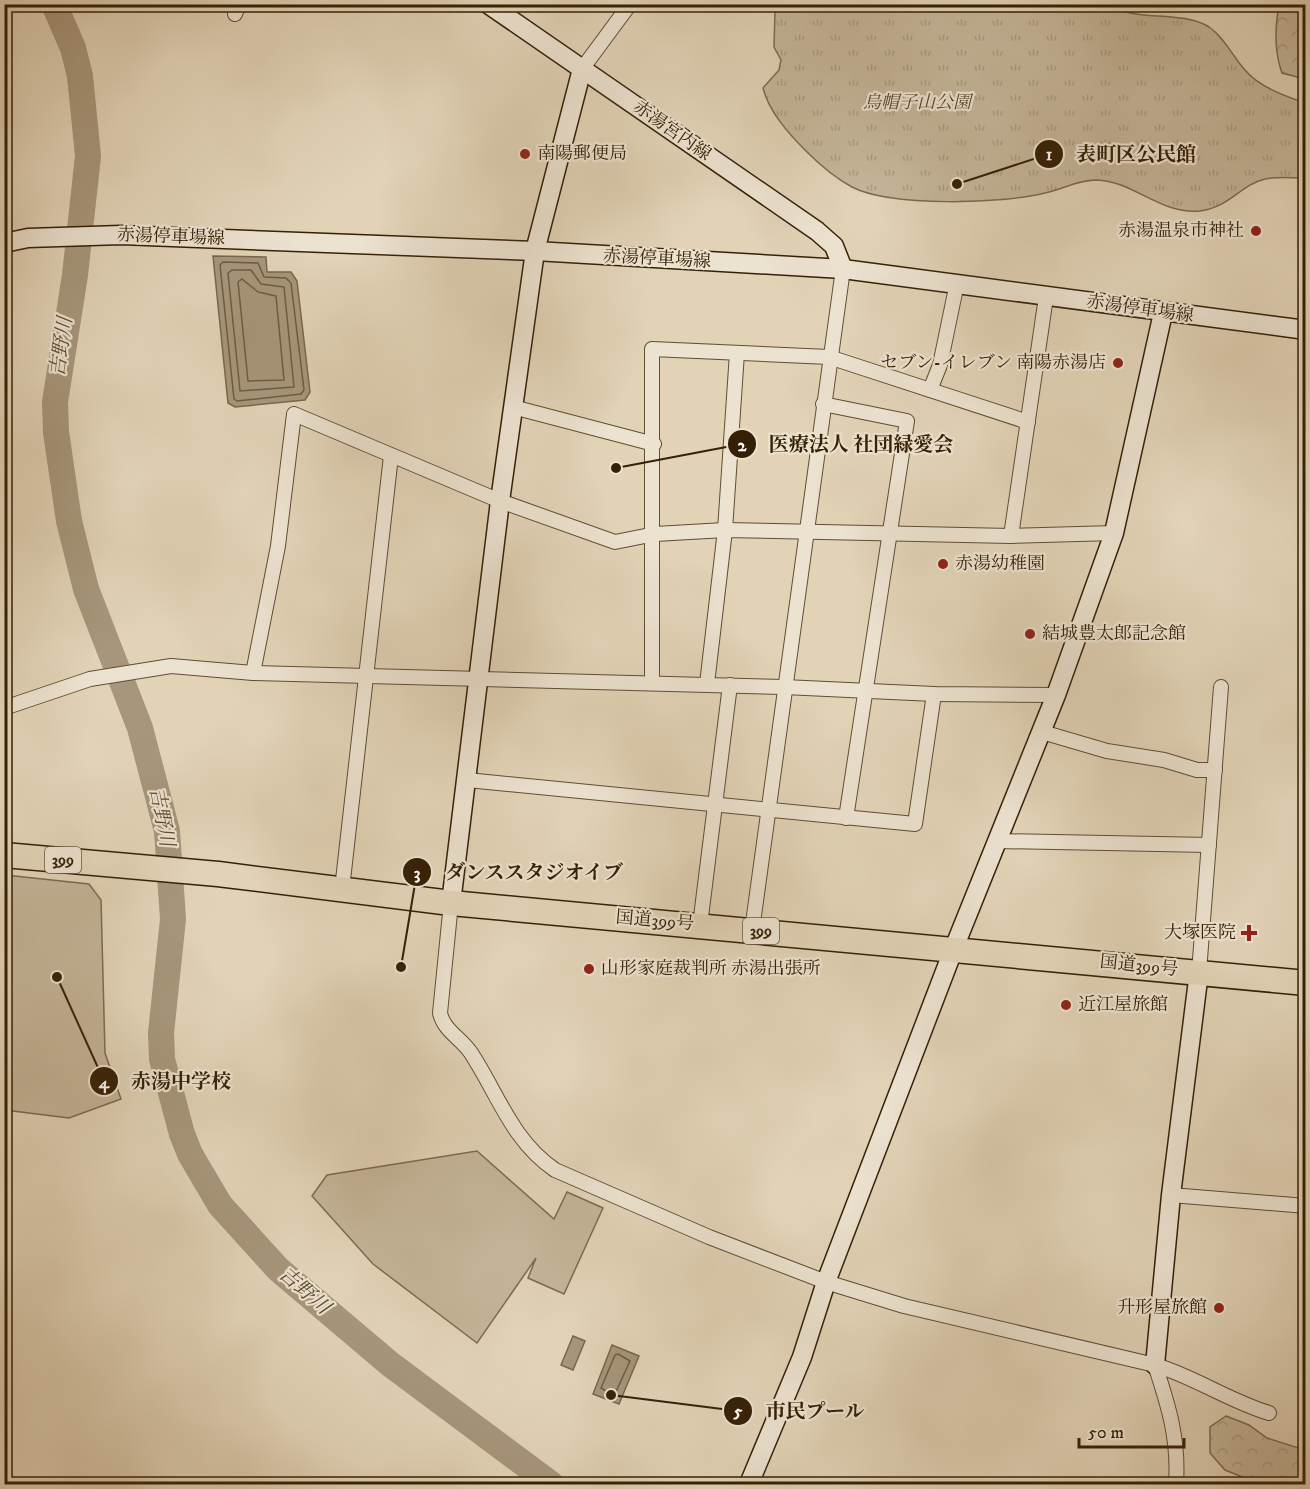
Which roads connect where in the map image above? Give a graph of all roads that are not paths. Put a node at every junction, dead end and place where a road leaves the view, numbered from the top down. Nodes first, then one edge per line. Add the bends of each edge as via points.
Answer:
1 (488, 4) edge
2 (630, 4) edge
3 (582, 69) junction
4 (4, 243) edge
5 (536, 251) junction
6 (843, 269) junction
7 (957, 283) junction
8 (1046, 297) junction
9 (1163, 313) junction
10 (1305, 330) edge
11 (737, 353) junction
12 (829, 357) junction
13 (930, 390) junction
14 (823, 404) junction
15 (513, 407) junction
16 (1028, 422) junction
17 (654, 444) junction
18 (391, 456) junction
19 (500, 501) junction
20 (725, 530) junction
21 (806, 531) junction
22 (1114, 533) junction
23 (654, 534) junction
24 (890, 534) junction
25 (1011, 536) junction
26 (253, 674) junction
27 (367, 675) junction
28 (480, 680) junction
29 (652, 683) junction
30 (706, 684) junction
31 (730, 685) junction
32 (784, 687) junction
33 (1221, 687) dead end
34 (866, 691) junction
35 (934, 694) junction
36 (1056, 695) junction
37 (4, 708) edge
38 (1042, 732) junction
39 (1215, 770) junction
40 (467, 780) junction
41 (715, 803) junction
42 (770, 810) junction
43 (846, 818) junction
44 (998, 841) junction
45 (1209, 845) junction
46 (4, 855) edge
47 (342, 889) junction
48 (451, 903) junction
49 (700, 926) junction
50 (752, 930) junction
51 (954, 948) junction
52 (1199, 972) junction
53 (1305, 983) edge
54 (1172, 1195) junction
55 (1305, 1206) edge
56 (826, 1282) junction
57 (1155, 1365) junction
58 (1269, 1413) dead end
59 (749, 1485) edge
60 (1176, 1485) edge

1 - 3 street, 赤湯宮内線
2 - 3 street
3 - 5 street
3 - 6 street, 赤湯宮内線 via 817,231 834,246
4 - 5 street, 赤湯停車場線 via 28,238 121,235
5 - 6 street, 赤湯停車場線
5 - 15 street
6 - 7 street, 赤湯停車場線
6 - 12 street
7 - 8 street, 赤湯停車場線
7 - 13 street via 940,365
8 - 9 street, 赤湯停車場線
8 - 16 street
9 - 10 street, 赤湯停車場線
9 - 22 street
11 - 12 street
11 - 17 street via 652,349
11 - 20 street
12 - 13 street
12 - 14 street
13 - 16 street
14 - 21 street
14 - 24 street via 907,421
15 - 17 street
15 - 19 street
16 - 25 street
17 - 23 street
18 - 19 street
18 - 26 street via 294,414 278,546
18 - 27 street
19 - 23 street via 615,542
19 - 28 street
20 - 21 street
20 - 23 street
20 - 30 street
21 - 24 street
21 - 32 street
22 - 25 street
22 - 36 street
23 - 29 street
24 - 25 street
24 - 34 street
26 - 27 street
26 - 37 street via 171,666 90,679
27 - 28 street
27 - 47 street
28 - 29 street
28 - 40 street
29 - 30 street
30 - 31 street
31 - 32 street
31 - 41 street
32 - 34 street
32 - 42 street
33 - 39 street
34 - 35 street
34 - 43 street
35 - 36 street
35 - 43 street via 915,824
36 - 38 street
38 - 39 street via 1107,751 1197,770
38 - 44 street
39 - 45 street
40 - 41 street
40 - 48 street
41 - 42 street
41 - 49 street
42 - 43 street
42 - 50 street
44 - 45 street
44 - 51 street
45 - 52 street
46 - 47 highway, 国道399号 / 399
47 - 48 highway, 国道399号 / 399
48 - 49 highway, 国道399号 / 399
48 - 56 street via 442,1022 471,1052 505,1114 537,1158 590,1187
49 - 50 highway, 国道399号 / 399
50 - 51 highway, 国道399号 / 399
51 - 52 highway, 国道399号 / 399
51 - 56 street
52 - 53 highway, 国道399号 / 399
52 - 54 street
54 - 55 street
54 - 57 street
56 - 57 street via 904,1306
56 - 59 street via 802,1357
57 - 58 street via 1183,1373
57 - 60 street via 1174,1424

